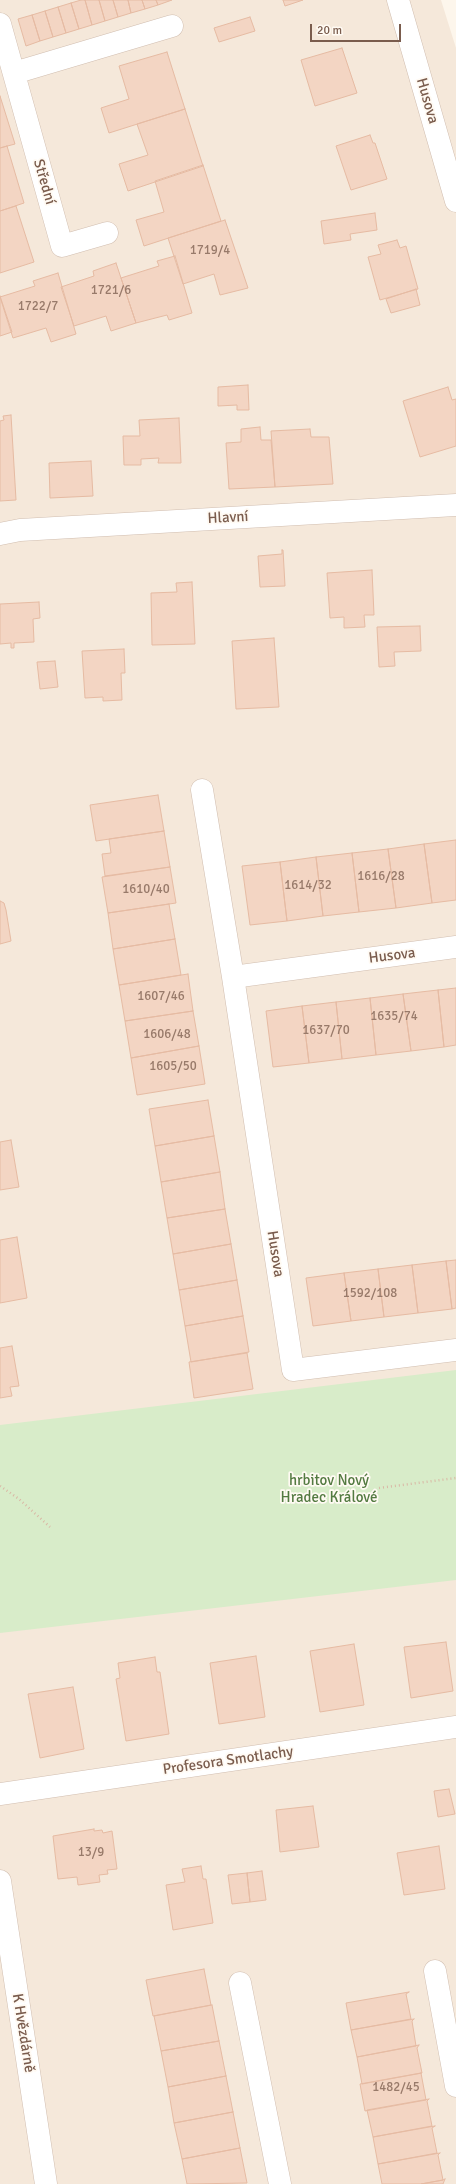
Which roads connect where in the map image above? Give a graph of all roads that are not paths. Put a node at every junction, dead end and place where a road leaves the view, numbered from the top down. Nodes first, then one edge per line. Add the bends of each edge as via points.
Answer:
1 (398, 0) edge
2 (0, 24) edge
3 (172, 26) dead end
4 (14, 73) junction
5 (456, 201) edge
6 (107, 232) dead end
7 (456, 505) edge
8 (0, 534) edge
9 (202, 790) dead end
10 (456, 947) edge
11 (233, 977) junction
12 (456, 1350) edge
13 (456, 1727) edge
14 (0, 1794) edge
15 (0, 1882) edge
16 (435, 1971) dead end
17 (240, 1983) dead end
18 (456, 2086) edge
19 (46, 2184) edge
20 (280, 2184) edge

1 - 5 street, Husova
2 - 4 street, Střední
3 - 4 street
4 - 6 street, Střední via 62,246
7 - 8 street, Hlavní via 20,530
9 - 11 street, Husova
10 - 11 street, Husova
11 - 12 street, Husova via 293,1370
13 - 14 street, Profesora Smotlachy
15 - 19 street, K Hvězdárně
16 - 18 street
17 - 20 street

